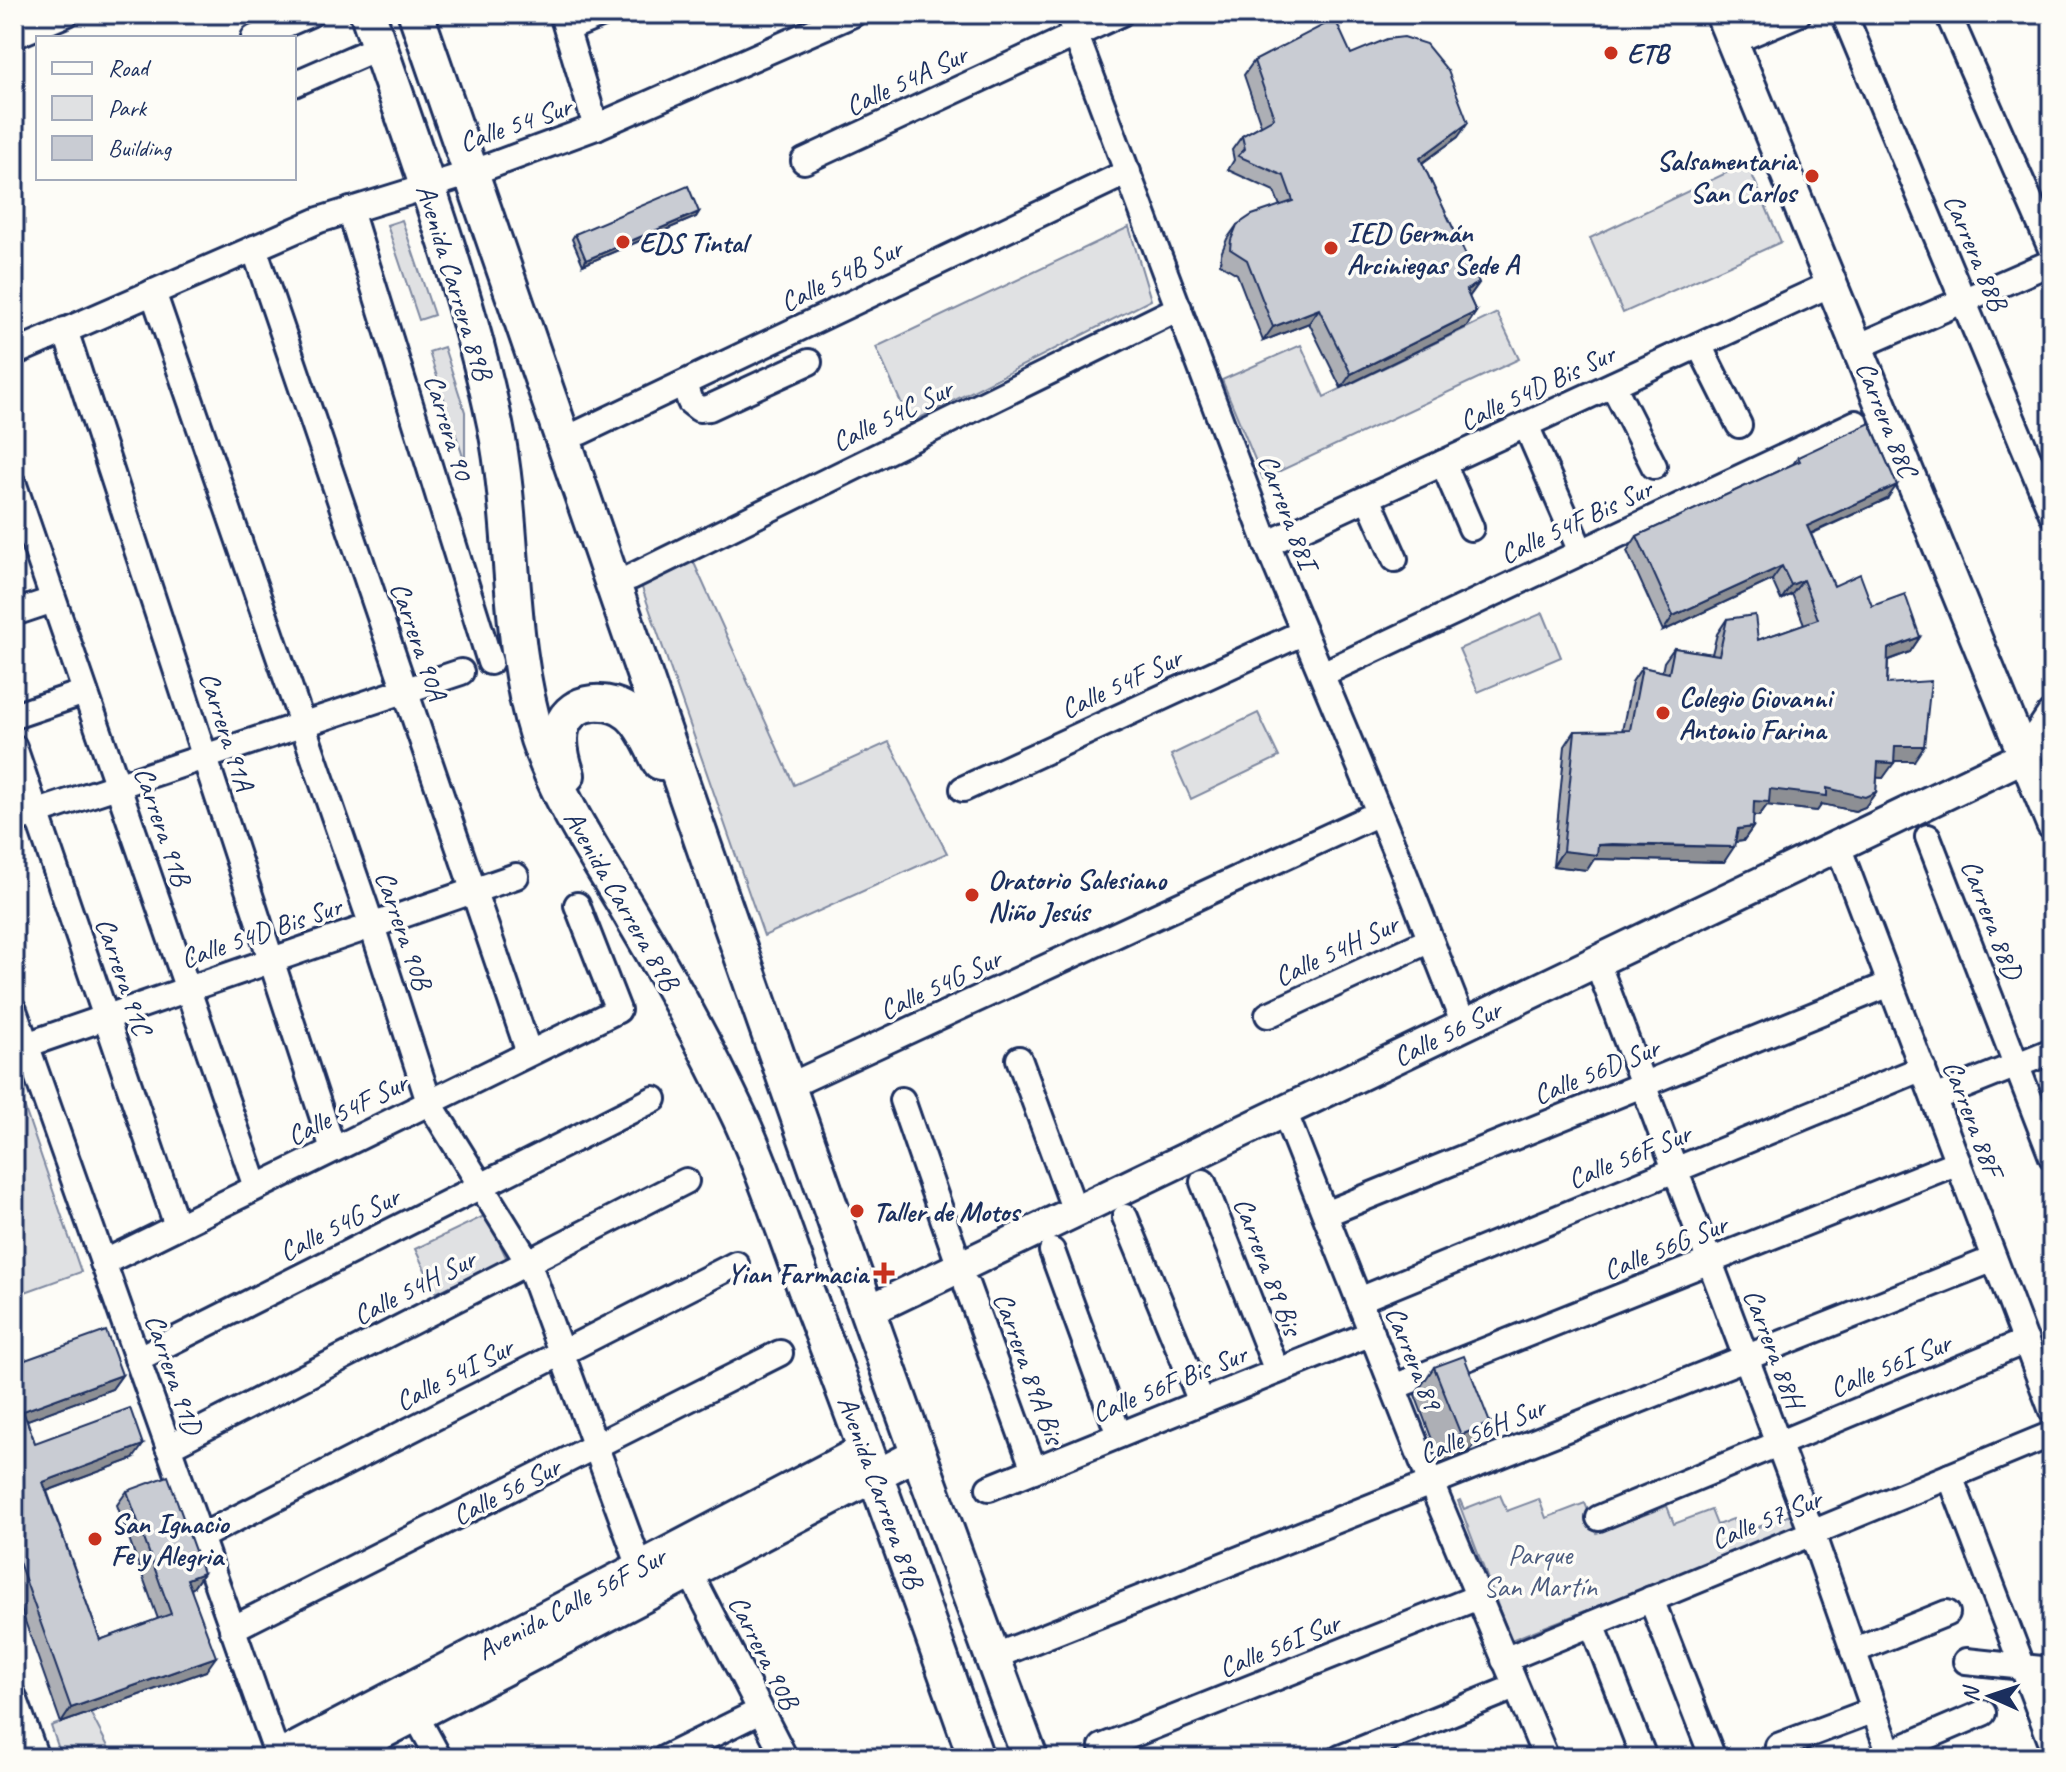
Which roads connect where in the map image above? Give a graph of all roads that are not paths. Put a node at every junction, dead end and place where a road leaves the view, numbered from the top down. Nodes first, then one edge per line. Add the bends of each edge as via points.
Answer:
1 (66, 14) edge
2 (310, 14) edge
3 (368, 14) edge
4 (416, 14) edge
5 (603, 14) edge
6 (853, 14) edge
7 (1120, 14) edge
8 (1721, 14) edge
9 (1798, 14) edge
10 (1844, 14) edge
11 (1948, 14) edge
12 (564, 22) edge
13 (815, 22) edge
14 (1072, 24) edge
15 (14, 36) edge
16 (259, 36) edge
17 (1732, 42) junction
18 (379, 47) junction
19 (296, 83) edge
20 (596, 127) junction
21 (804, 161) dead end
22 (1128, 172) junction
23 (471, 173) junction
24 (426, 185) junction
25 (350, 210) junction
26 (254, 248) junction
27 (2052, 251) edge
28 (2052, 262) edge
29 (1831, 284) junction
30 (153, 292) junction
31 (1963, 301) junction
32 (1179, 308) junction
33 (65, 330) junction
34 (1699, 345) junction
35 (1857, 347) junction
36 (14, 353) edge
37 (809, 362) dead end
38 (684, 384) junction
39 (1613, 385) junction
40 (1856, 423) dead end
41 (1526, 425) junction
42 (1739, 425) dead end
43 (581, 432) dead end
44 (1443, 463) junction
45 (1654, 466) dead end
46 (1368, 498) junction
47 (16, 500) edge
48 (2052, 514) edge
49 (1471, 528) dead end
50 (1267, 544) junction
51 (1581, 552) junction
52 (1395, 559) dead end
53 (631, 577) dead end
54 (53, 600) junction
55 (14, 613) edge
56 (1304, 632) junction
57 (490, 662) dead end
58 (461, 672) dead end
59 (1322, 674) junction
60 (404, 690) junction
61 (85, 692) junction
62 (14, 716) edge
63 (2052, 716) edge
64 (302, 724) junction
65 (14, 747) edge
66 (2025, 756) junction
67 (204, 757) junction
68 (117, 785) junction
69 (963, 789) dead end
70 (1379, 813) junction
71 (25, 816) edge
72 (2052, 824) edge
73 (1928, 837) dead end
74 (1838, 846) junction
75 (706, 851) junction
76 (516, 876) dead end
77 (612, 883) junction
78 (473, 891) junction
79 (577, 905) dead end
80 (372, 926) junction
81 (1430, 940) junction
82 (271, 960) junction
83 (1597, 962) junction
84 (1890, 984) junction
85 (188, 989) junction
86 (14, 1010) edge
87 (1268, 1015) dead end
88 (106, 1017) junction
89 (1464, 1025) junction
90 (26, 1045) junction
91 (2052, 1051) edge
92 (529, 1053) junction
93 (1019, 1059) dead end
94 (2016, 1065) junction
95 (1923, 1068) junction
96 (1643, 1085) junction
97 (787, 1087) junction
98 (1934, 1098) junction
99 (654, 1099) dead end
100 (902, 1100) dead end
101 (429, 1102) junction
102 (1284, 1111) junction
103 (333, 1149) junction
104 (2052, 1157) edge
105 (1958, 1162) junction
106 (1675, 1170) junction
107 (686, 1181) dead end
108 (1203, 1182) dead end
109 (481, 1186) junction
110 (256, 1187) junction
111 (1075, 1211) junction
112 (1325, 1214) junction
113 (1125, 1217) dead end
114 (177, 1226) junction
115 (1052, 1251) dead end
116 (1994, 1259) junction
117 (1710, 1261) junction
118 (528, 1262) junction
119 (103, 1263) junction
120 (736, 1264) dead end
121 (964, 1277) junction
122 (1359, 1300) junction
123 (868, 1311) junction
124 (1372, 1333) junction
125 (2026, 1341) junction
126 (561, 1353) junction
127 (780, 1353) dead end
128 (1746, 1358) junction
129 (137, 1359) junction
130 (1277, 1371) junction
131 (1394, 1387) junction
132 (1201, 1402) junction
133 (2052, 1411) edge
134 (2052, 1434) edge
135 (1119, 1435) junction
136 (1778, 1444) junction
137 (595, 1446) junction
138 (168, 1447) junction
139 (919, 1453) junction
140 (872, 1461) junction
141 (1034, 1470) junction
142 (1950, 1476) junction
143 (1431, 1483) junction
144 (989, 1488) dead end
145 (1599, 1518) dead end
146 (1812, 1533) junction
147 (200, 1537) junction
148 (640, 1567) junction
149 (690, 1573) junction
150 (1478, 1597) junction
151 (1651, 1599) junction
152 (1947, 1613) dead end
153 (1592, 1624) junction
154 (232, 1629) junction
155 (1853, 1651) junction
156 (993, 1657) junction
157 (1504, 1660) junction
158 (1966, 1661) dead end
159 (2023, 1667) junction
160 (2052, 1670) edge
161 (1515, 1687) junction
162 (14, 1697) edge
163 (1874, 1710) junction
164 (760, 1711) junction
165 (1983, 1713) dead end
166 (416, 1716) junction
167 (2052, 1744) edge
168 (1778, 1746) dead end
169 (1102, 1747) dead end
170 (1890, 1756) edge
171 (277, 1757) edge
172 (36, 1758) edge
173 (335, 1758) edge
174 (439, 1758) edge
175 (665, 1758) edge
176 (785, 1758) edge
177 (976, 1758) edge
178 (1030, 1758) edge
179 (1340, 1758) edge
180 (1546, 1758) edge
181 (1644, 1758) edge
182 (1713, 1758) edge

1 - 15 street
2 - 16 street
3 - 18 main road, Avenida Carrera 89B
4 - 23 main road, Avenida Carrera 89B
5 - 12 street
6 - 13 street, Calle 54 Sur
7 - 14 street, Calle 54A Sur
8 - 17 street, Carrera 88C
9 - 17 street
10 - 31 street, Carrera 88B
11 - 27 street
12 - 20 street
13 - 20 street, Calle 54 Sur
14 - 21 street, Calle 54A Sur
14 - 22 street, Carrera 88I
17 - 29 street, Carrera 88C
18 - 19 street
18 - 24 main road, Avenida Carrera 89B
20 - 23 street, Calle 54 Sur
22 - 32 street, Carrera 88I
22 - 38 street, Calle 54B Sur
23 - 24 street, Calle 54 Sur
23 - 75 main road, Avenida Carrera 89B
24 - 25 street, Calle 54 Sur
24 - 77 main road, Avenida Carrera 89B via 496,427 531,715 552,776
25 - 26 street, Calle 54 Sur
25 - 57 street, Carrera 90
26 - 30 street, Calle 54 Sur
26 - 60 street, Carrera 90A
28 - 31 street
29 - 34 street, Calle 54D Bis Sur
29 - 35 street, Carrera 88C
30 - 33 street, Calle 54 Sur
30 - 64 street, Carrera 90B
31 - 35 street
31 - 48 street, Carrera 88B
32 - 50 street, Carrera 88I
32 - 53 street, Calle 54C Sur
33 - 36 street, Calle 54 Sur
33 - 67 street, Carrera 91A
34 - 39 street, Calle 54D Bis Sur
34 - 42 street
35 - 66 street, Carrera 88C
37 - 38 street via 709,408 690,402
38 - 43 street, Calle 54B Sur
39 - 41 street, Calle 54D Bis Sur
39 - 45 street
40 - 51 street, Calle 54F Bis Sur
41 - 44 street, Calle 54D Bis Sur
41 - 51 street
44 - 46 street, Calle 54D Bis Sur
44 - 49 street
46 - 50 street, Calle 54D Bis Sur
46 - 52 street
47 - 54 street, Carrera 91B
50 - 56 street, Carrera 88I
51 - 59 street, Calle 54F Bis Sur
54 - 55 street
54 - 61 street, Carrera 91B
56 - 59 street, Carrera 88I
56 - 69 street, Calle 54F Sur
58 - 60 street
59 - 70 street, Carrera 88I
60 - 64 street
60 - 78 street, Carrera 90A
61 - 62 street
61 - 68 street, Carrera 91B
63 - 66 street
64 - 67 street
64 - 80 street, Carrera 90B
65 - 71 street, Carrera 91C
66 - 72 street, Carrera 88C
66 - 74 street, Calle 56 Sur
67 - 68 street
67 - 82 street, Carrera 91A
68 - 71 street
68 - 85 street, Carrera 91B
70 - 81 street, Carrera 88I
70 - 97 street, Calle 54G Sur
71 - 88 street, Carrera 91C
73 - 94 street, Carrera 88D
74 - 83 street, Calle 56 Sur
74 - 84 street, Carrera 88F
75 - 77 main road via 642,727 621,708 602,703 581,706 566,719 561,750
75 - 97 main road, Avenida Carrera 89B
76 - 78 street, Calle 54D Bis Sur
77 - 140 main road, Avenida Carrera 89B via 743,1124
78 - 80 street, Calle 54D Bis Sur
78 - 92 street, Carrera 90A
79 - 92 street, Calle 54F Sur via 618,1010
80 - 82 street, Calle 54D Bis Sur
80 - 101 street, Carrera 90B
81 - 87 street, Calle 54H Sur
81 - 89 street, Carrera 88I
82 - 85 street, Calle 54D Bis Sur
82 - 103 street, Carrera 91A
83 - 89 street, Calle 56 Sur
83 - 96 street, Carrera 88H
84 - 95 street, Carrera 88F
84 - 96 street, Calle 56D Sur
85 - 88 street, Calle 54D Bis Sur
85 - 110 street, Carrera 91B
86 - 90 street, Carrera 91D
88 - 90 street, Calle 54D Bis Sur
88 - 114 street, Carrera 91C
89 - 102 street, Calle 56 Sur
90 - 119 street, Carrera 91D
91 - 94 street
92 - 101 street, Calle 54F Sur
93 - 111 street
94 - 98 street
94 - 104 street, Carrera 88D
95 - 98 street, Carrera 88F
95 - 106 street, Calle 56F Sur
96 - 106 street, Carrera 88H
96 - 112 street, Calle 56D Sur
97 - 123 main road, Avenida Carrera 89B
98 - 105 street, Carrera 88F
99 - 109 street, Calle 54G Sur
100 - 121 street, Carrera 89A Bis
101 - 103 street, Calle 54F Sur
101 - 109 street, Carrera 90B
102 - 111 street, Calle 56 Sur
102 - 112 street, Carrera 89
103 - 110 street, Calle 54F Sur
105 - 116 street, Carrera 88F
105 - 117 street, Calle 56G Sur
106 - 117 street, Carrera 88H
106 - 122 street, Calle 56F Sur
107 - 118 street, Calle 54H Sur
108 - 130 street, Carrera 89 Bis
109 - 118 street, Carrera 90B
109 - 129 street, Calle 54G Sur
110 - 114 street, Calle 54F Sur
111 - 121 street, Calle 56 Sur
112 - 122 street, Carrera 89
113 - 132 street
114 - 119 street, Calle 54F Sur
115 - 135 street
116 - 125 street, Carrera 88F
116 - 128 street, Calle 56H Sur
117 - 128 street, Carrera 88H
117 - 131 street, Calle 56G Sur
118 - 126 street, Carrera 90B
118 - 138 street, Calle 54H Sur
119 - 129 street, Carrera 91D
120 - 126 street, Calle 54I Sur
121 - 123 street, Calle 56 Sur
121 - 141 street, Carrera 89A Bis
122 - 124 street, Carrera 89
123 - 139 main road, Avenida Carrera 89B
124 - 130 street, Calle 56F Bis Sur
124 - 131 street, Carrera 89
125 - 133 street, Carrera 88F
125 - 136 street, Calle 56I Sur
126 - 137 street, Carrera 90B
126 - 147 street, Calle 54I Sur
127 - 137 street, Calle 56 Sur
128 - 136 street, Carrera 88H
128 - 143 street, Calle 56H Sur
129 - 138 street, Carrera 91D
130 - 132 street, Calle 56F Bis Sur
131 - 143 street, Carrera 89
132 - 135 street, Calle 56F Bis Sur
134 - 142 street, Calle 57 Sur
135 - 141 street, Calle 56F Bis Sur
136 - 145 street, Calle 56I Sur
136 - 146 street, Carrera 88H
137 - 148 street, Carrera 90B
137 - 154 street, Calle 56 Sur
138 - 147 street, Carrera 91D
139 - 140 street, Avenida Calle 56F Sur
139 - 156 main road, Avenida Carrera 89B
140 - 148 street, Avenida Calle 56F Sur
140 - 149 street, Avenida Calle 56F Sur
140 - 177 main road, Avenida Carrera 89B
141 - 144 street, Calle 56F Bis Sur
142 - 146 street, Calle 57 Sur
142 - 159 street
143 - 150 street, Carrera 89
143 - 156 street, Calle 56H Sur
146 - 151 street, Calle 57 Sur
146 - 155 street, Carrera 88H
147 - 154 street, Carrera 91D
148 - 171 street, Avenida Calle 56F Sur
149 - 164 street, Carrera 90B
149 - 166 street, Avenida Calle 56F Sur
150 - 157 street, Carrera 89
150 - 169 street, Calle 56I Sur
151 - 153 street, Calle 57 Sur
151 - 182 street
152 - 155 street
153 - 157 street, Calle 57 Sur
153 - 181 street
154 - 171 street, Carrera 91D
155 - 163 street, Carrera 88H
156 - 178 main road, Avenida Carrera 89B
157 - 161 street, Carrera 89
158 - 159 street
159 - 160 street
159 - 167 street
161 - 179 street
161 - 180 street, Carrera 89
162 - 172 street
163 - 168 street
163 - 170 street, Carrera 88H
164 - 175 street
164 - 176 street, Carrera 90B
165 - 170 street
166 - 173 street, Avenida Calle 56F Sur
166 - 174 street

